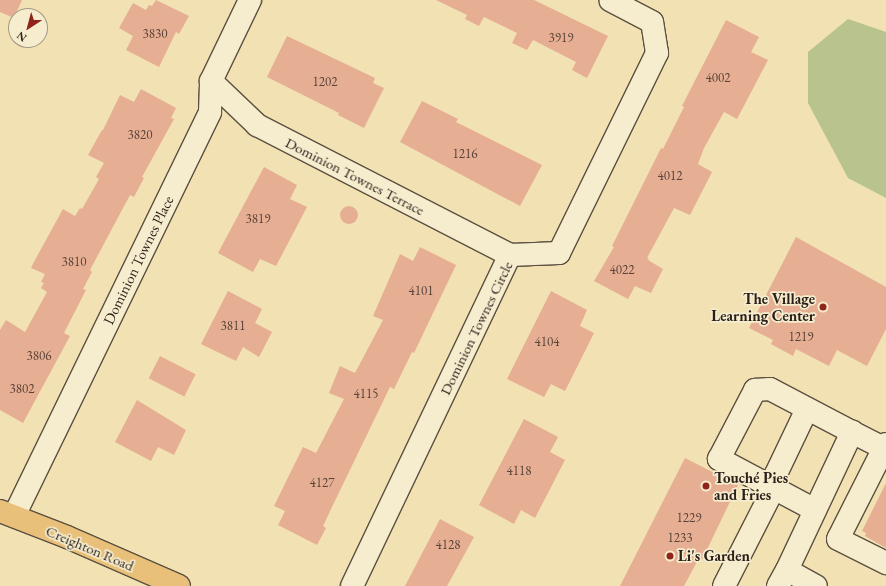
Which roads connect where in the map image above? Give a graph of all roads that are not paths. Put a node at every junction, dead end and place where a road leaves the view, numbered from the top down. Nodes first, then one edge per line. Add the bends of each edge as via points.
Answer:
1 (250, 0) edge
2 (610, 0) edge
3 (212, 81) junction
4 (510, 255) junction
5 (807, 409) junction
6 (852, 432) junction
7 (885, 447) edge
8 (774, 488) junction
9 (815, 510) junction
10 (7, 514) edge
11 (886, 564) edge
12 (783, 578) edge
13 (179, 586) edge
14 (352, 586) edge
15 (724, 586) edge
16 (816, 586) edge

1 - 3 street, Dominion Townes Place
2 - 4 street, Dominion Townes Circle via 652,22 657,53 559,253
3 - 4 street, Dominion Townes Terrace via 257,125
3 - 10 street, Dominion Townes Place via 210,112
4 - 14 street, Dominion Townes Circle
5 - 6 street
5 - 8 street via 776,474
5 - 8 street via 770,389 755,390 719,459
6 - 7 street
6 - 9 street
7 - 11 street via 838,539
8 - 9 street
8 - 15 street
9 - 12 street
10 - 13 main road, Creighton Road via 67,536
12 - 16 street

